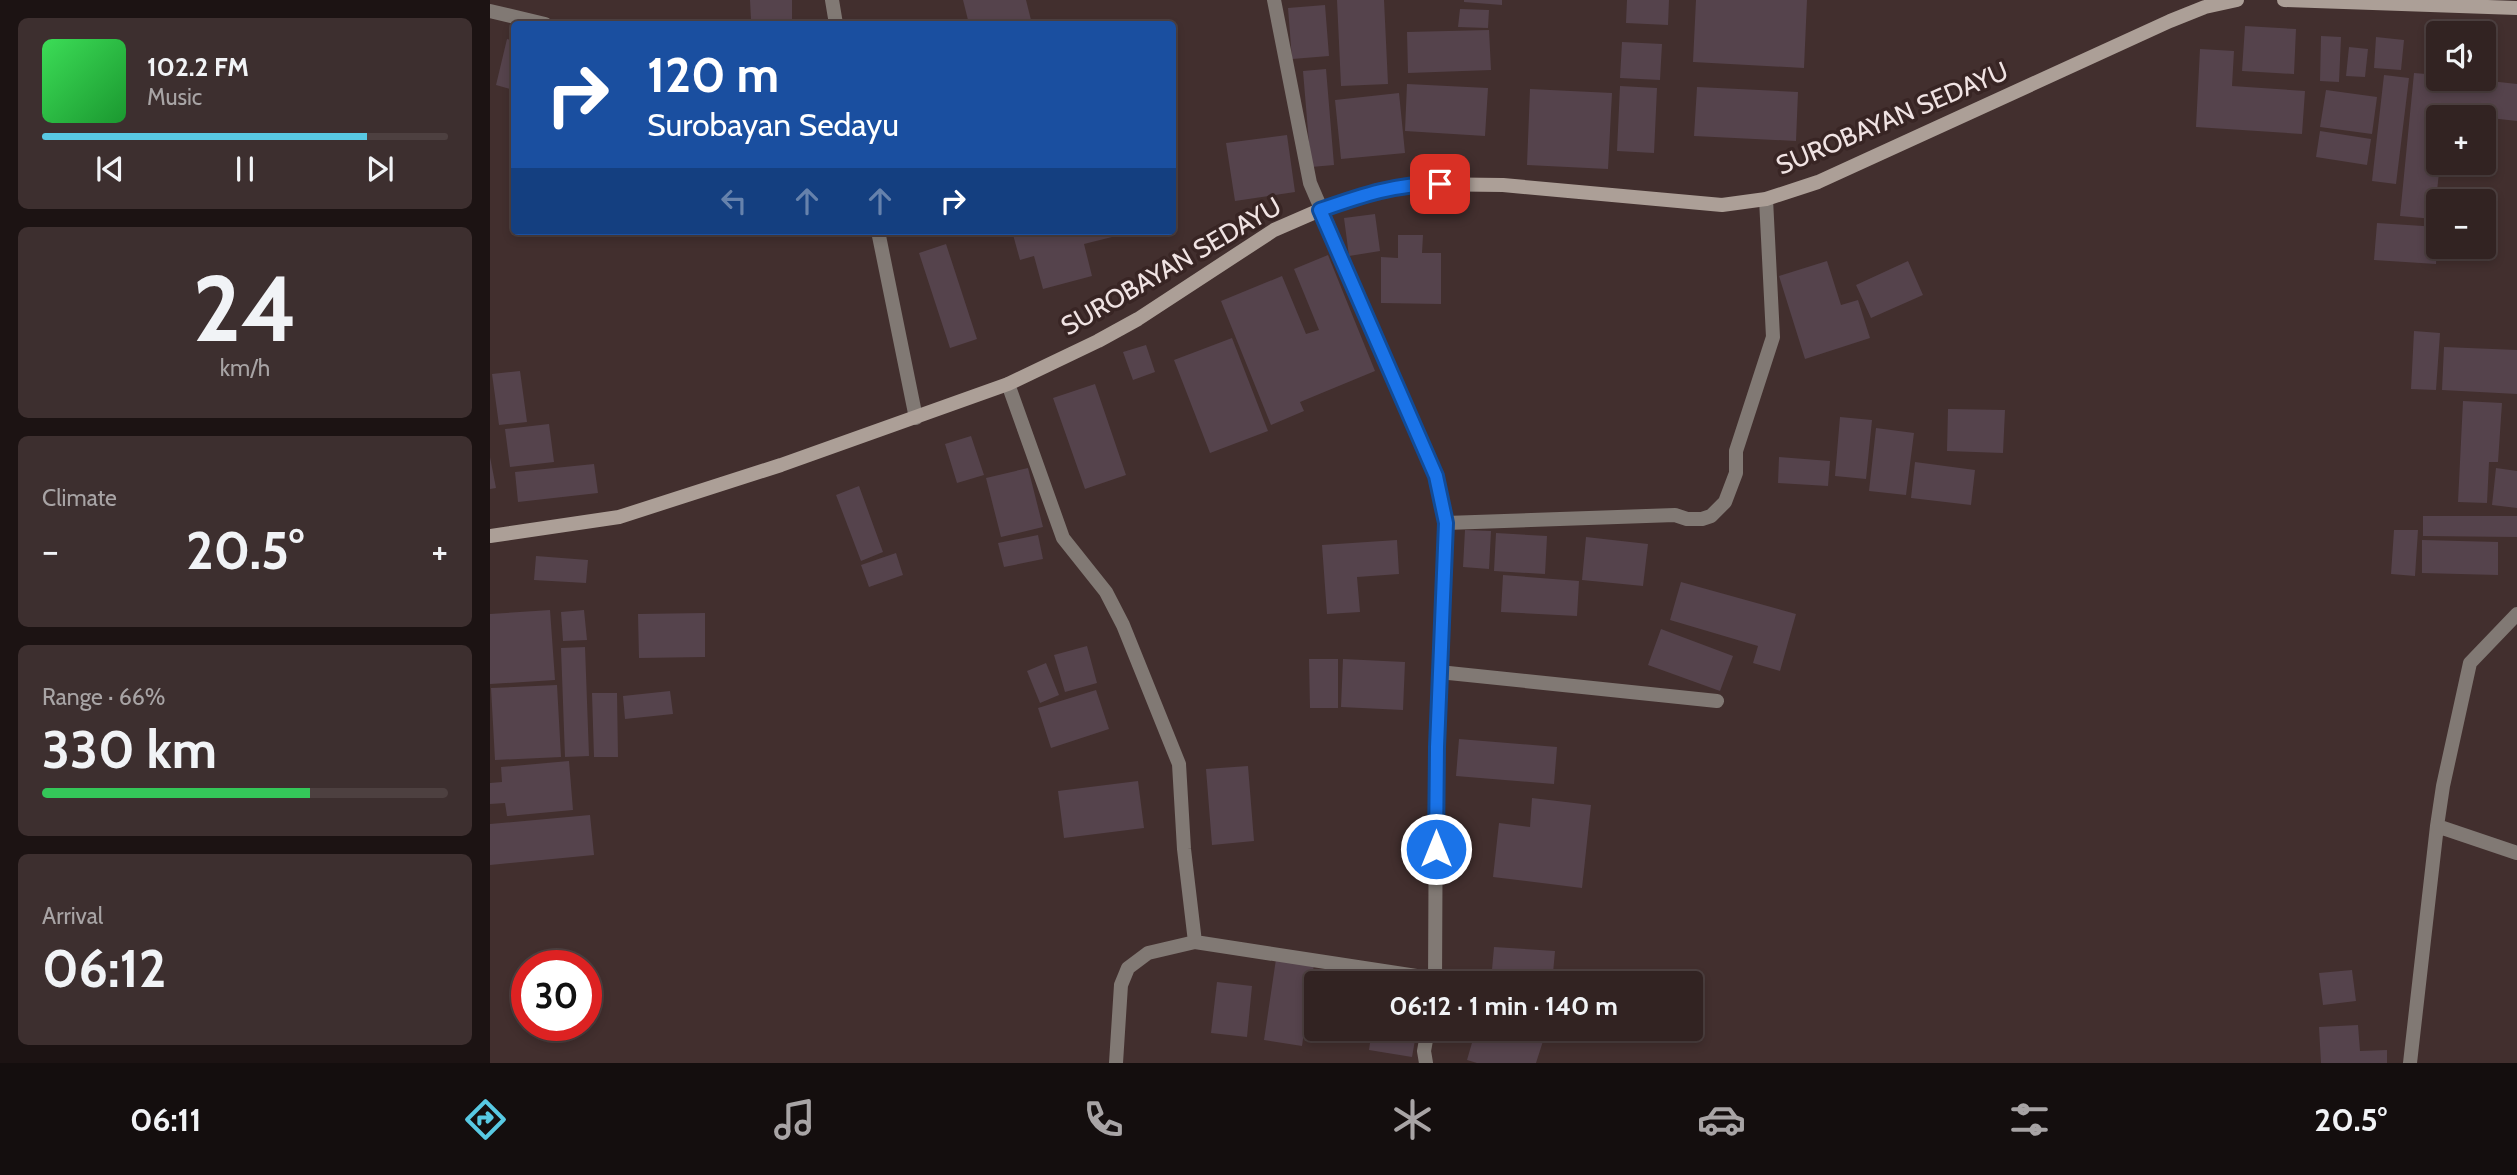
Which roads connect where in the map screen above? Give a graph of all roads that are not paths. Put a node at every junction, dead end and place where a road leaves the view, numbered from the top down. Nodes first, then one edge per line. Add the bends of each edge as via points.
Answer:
1 (832, 0) edge
2 (1274, 0) edge
3 (2237, 0) edge
4 (2284, 0) edge
5 (2517, 8) edge
6 (490, 11) edge
7 (532, 21) edge
8 (836, 21) edge
9 (1766, 199) junction
10 (1320, 210) junction
11 (879, 235) edge
12 (1008, 384) junction
13 (916, 418) junction
14 (1446, 523) junction
15 (490, 536) edge
16 (2517, 614) edge
17 (1439, 672) junction
18 (1717, 701) dead end
19 (2437, 826) junction
20 (2517, 853) edge
21 (1195, 942) junction
22 (1374, 971) edge
23 (1436, 971) edge
24 (1426, 1041) edge
25 (1115, 1063) edge
26 (1426, 1063) edge
27 (2410, 1063) edge

1 - 8 street
2 - 10 street via 1310,183
3 - 9 main road, SUROBAYAN SEDAYU via 2170,21 1818,182
4 - 5 main road
6 - 7 street
9 - 10 main road, SUROBAYAN SEDAYU via 1722,205 1503,185 1419,184 1375,191
9 - 14 street via 1773,337 1736,451 1736,473 1718,510 1702,519 1675,515
10 - 12 main road, SUROBAYAN SEDAYU via 1274,230 1098,341
10 - 14 street via 1436,476
11 - 13 street
12 - 13 main road, SUROBAYAN SEDAYU
12 - 21 street via 1063,538 1112,603 1179,764
13 - 15 main road, SUROBAYAN SEDAYU via 619,517
14 - 17 street
16 - 19 street via 2470,663
17 - 18 street
17 - 23 street
19 - 20 street
19 - 27 street
21 - 22 street
21 - 25 street via 1148,953 1128,968 1121,985
24 - 26 street

